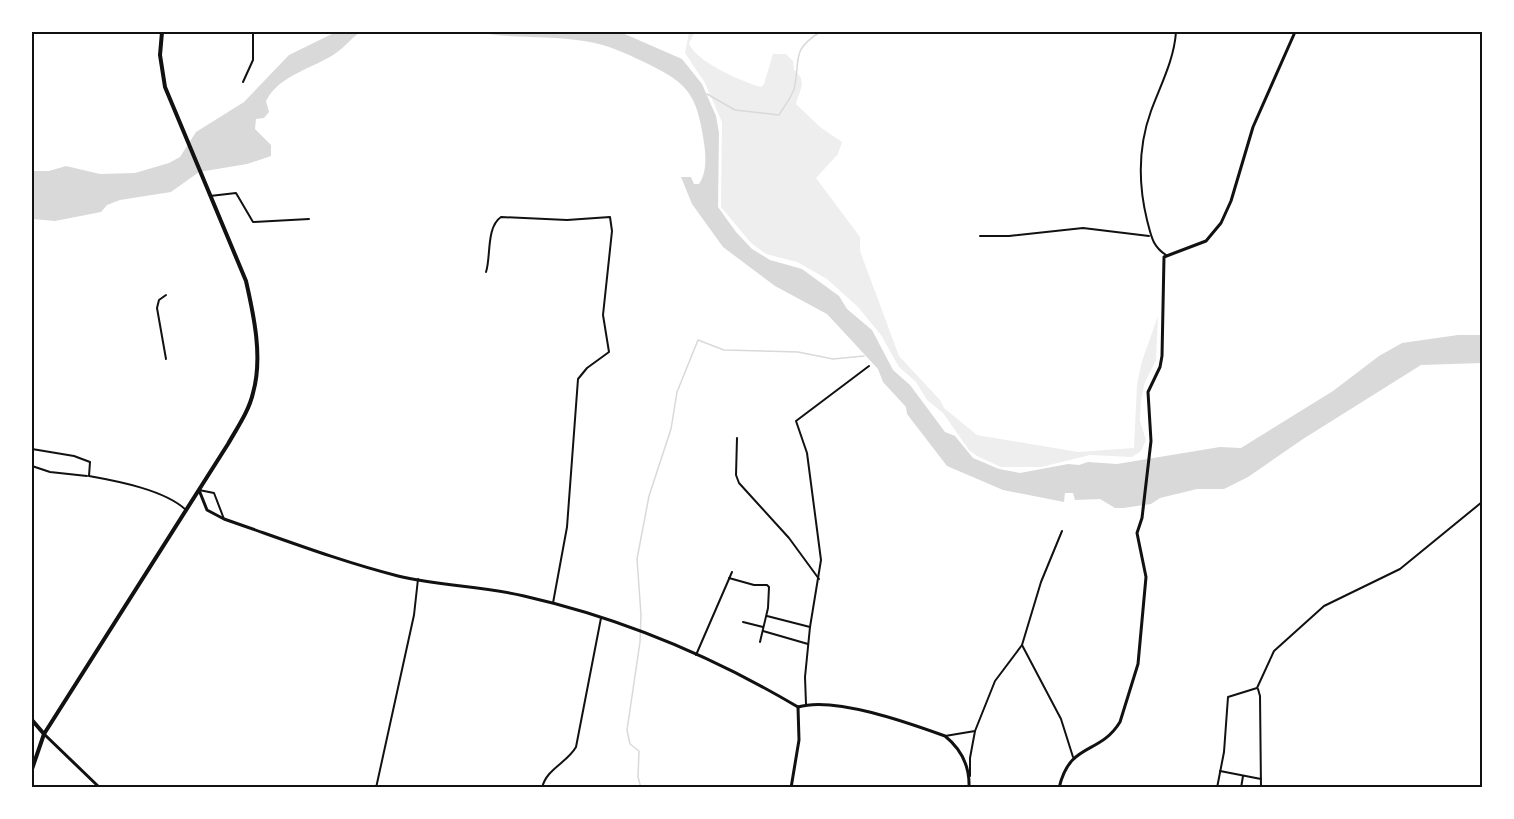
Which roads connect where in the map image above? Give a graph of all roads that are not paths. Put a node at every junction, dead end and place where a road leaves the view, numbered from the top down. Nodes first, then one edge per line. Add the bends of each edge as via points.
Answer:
1 (162, 32) edge
2 (254, 32) edge
3 (1176, 32) edge
4 (1295, 32) edge
5 (243, 82) dead end
6 (209, 194) junction
7 (309, 219) dead end
8 (980, 236) dead end
9 (1151, 236) junction
10 (1166, 255) junction
11 (486, 272) dead end
12 (166, 295) dead end
13 (166, 359) dead end
14 (869, 366) dead end
15 (737, 438) dead end
16 (32, 449) edge
17 (32, 466) edge
18 (89, 476) junction
19 (199, 490) junction
20 (1482, 502) edge
21 (186, 510) junction
22 (224, 519) junction
23 (1062, 531) dead end
24 (732, 572) dead end
25 (729, 578) junction
26 (417, 579) junction
27 (819, 579) junction
28 (553, 603) junction
29 (767, 616) junction
30 (601, 617) junction
31 (743, 622) dead end
32 (810, 627) junction
33 (764, 629) junction
34 (760, 642) dead end
35 (808, 644) junction
36 (1022, 645) junction
37 (696, 655) junction
38 (1257, 688) junction
39 (806, 704) junction
40 (798, 707) junction
41 (32, 720) edge
42 (975, 731) junction
43 (44, 734) junction
44 (945, 736) junction
45 (1073, 757) junction
46 (32, 769) edge
47 (1220, 771) junction
48 (970, 776) junction
49 (1243, 776) junction
50 (1261, 779) junction
51 (791, 787) edge
52 (100, 788) edge
53 (376, 788) edge
54 (542, 788) edge
55 (805, 788) edge
56 (969, 788) edge
57 (1059, 788) edge
58 (1217, 788) edge
59 (1241, 788) edge
60 (1261, 788) edge

1 - 6 main road via 160,55 165,87
2 - 5 street via 253,60
3 - 9 street via 1173,55 1150,113 1140,160 1140,195
4 - 10 street via 1253,127 1221,223 1206,241
6 - 7 street via 236,193 253,222
6 - 19 main road via 246,281 253,314 256,368 254,393 248,407
8 - 9 street via 1083,228
9 - 10 street via 1156,249
10 - 45 street via 1161,288 1162,356 1148,392 1151,441 1138,527 1146,577 1136,671 1115,731
11 - 28 street via 489,243 495,222 501,218 610,217 603,315 610,349 578,379 567,527
12 - 13 street via 157,308
14 - 27 street via 796,422 807,453 819,531
15 - 27 street via 736,475 740,483
16 - 18 street via 90,462
17 - 18 street
18 - 21 street via 172,499
19 - 21 main road
19 - 22 street via 207,510
19 - 22 street via 214,493
20 - 38 street via 1400,569 1324,606 1274,651
21 - 43 main road
22 - 26 street via 362,566
23 - 36 street
24 - 25 street
25 - 29 street via 767,585
25 - 37 street
26 - 28 street
26 - 53 street via 414,615
27 - 32 street
28 - 30 street
29 - 32 street
29 - 33 street
30 - 37 street
30 - 54 street via 576,747 547,775
31 - 33 street
32 - 35 street
33 - 34 street
33 - 35 street
35 - 39 street
36 - 42 street via 995,681
36 - 45 street via 1061,719
37 - 40 street
38 - 47 street via 1227,697
38 - 50 street
39 - 40 street
39 - 44 street via 855,709
40 - 51 street via 799,740
41 - 43 main road
42 - 44 street
42 - 48 street
43 - 46 main road
43 - 52 street
44 - 48 street via 956,745
45 - 57 street
47 - 49 street
47 - 58 street
48 - 56 street
49 - 50 street
49 - 59 street
50 - 60 street
51 - 55 street

